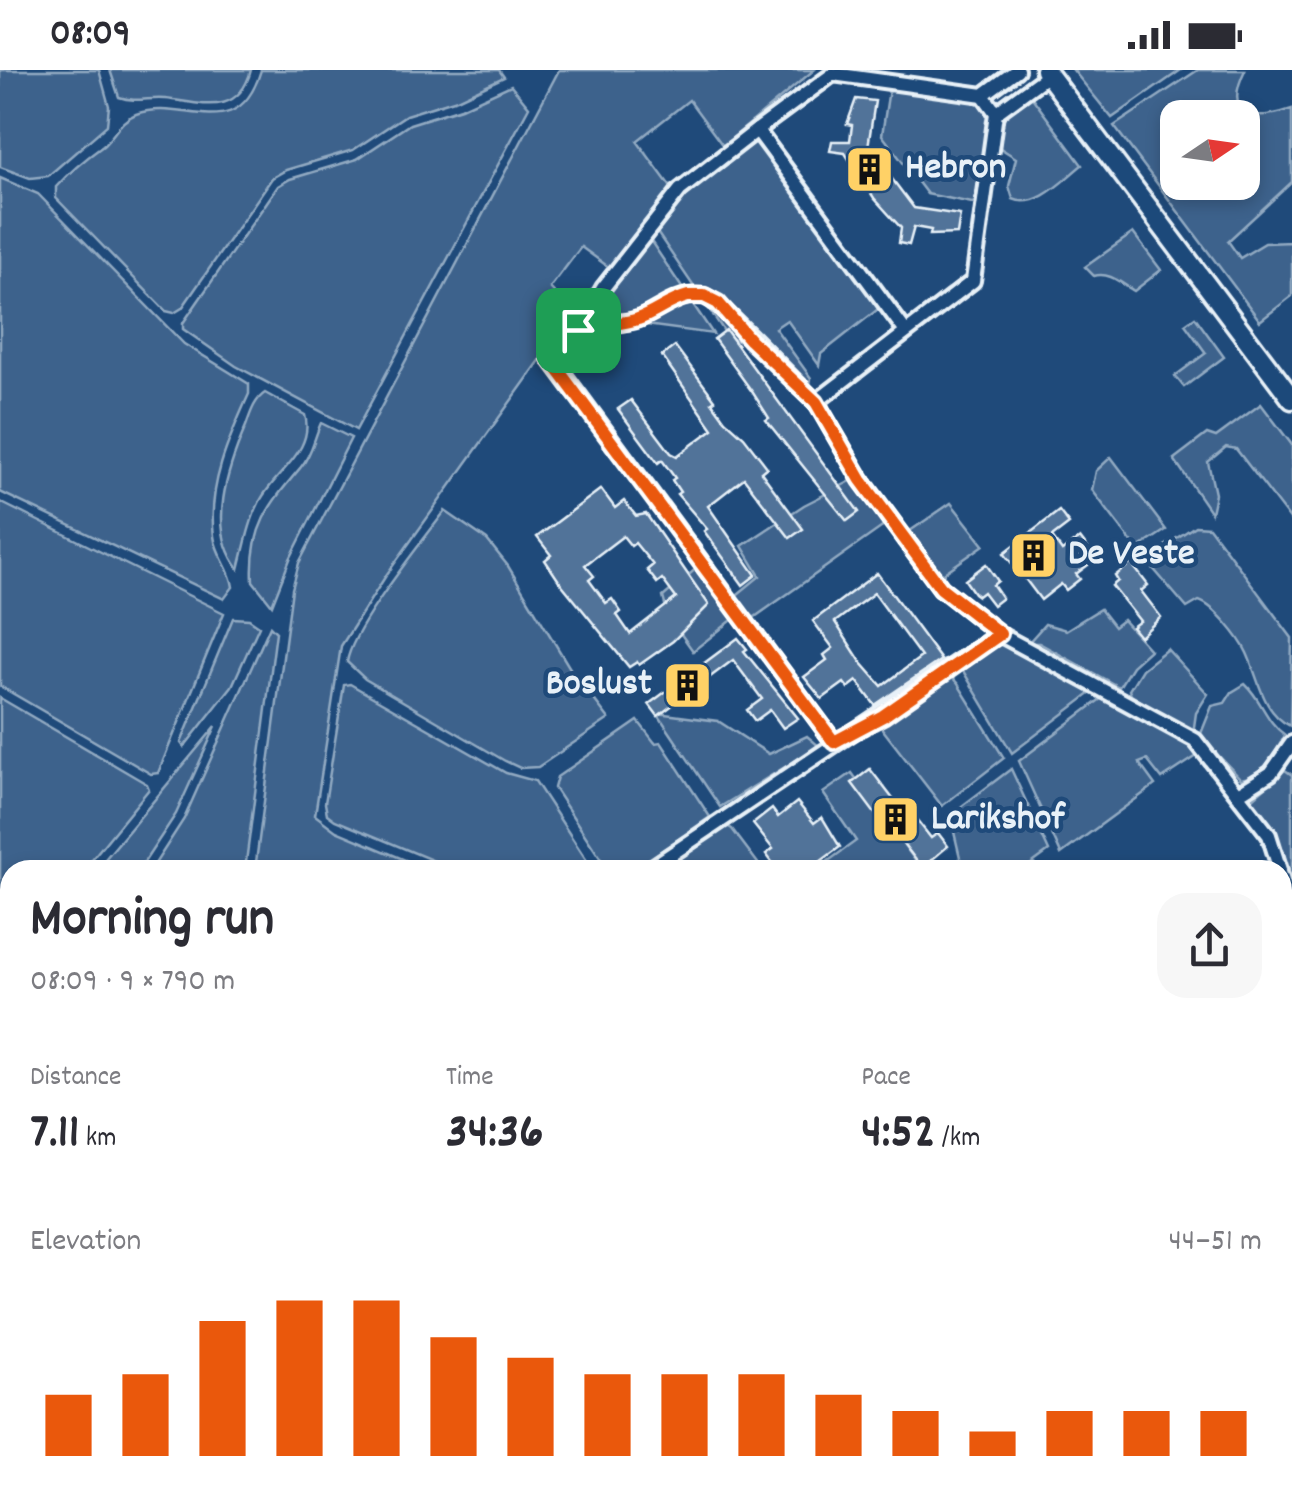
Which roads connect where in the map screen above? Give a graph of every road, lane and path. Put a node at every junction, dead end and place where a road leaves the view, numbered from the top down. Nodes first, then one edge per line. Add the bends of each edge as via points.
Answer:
1 (1017, 70) edge
2 (1046, 72) edge
3 (983, 95) junction
4 (996, 113) junction
5 (758, 130) junction
6 (578, 330) junction
7 (906, 332) junction
8 (1292, 399) edge
9 (816, 402) junction
10 (1000, 634) junction
11 (834, 742) junction
12 (1292, 743) edge
13 (1238, 794) junction
14 (663, 860) edge
15 (1277, 860) edge

1 - 3 street
2 - 4 street
2 - 8 main road
3 - 4 street
3 - 5 street via 833,74
4 - 7 street via 973,280
5 - 6 street via 680,190
5 - 7 street
6 - 9 street via 636,320 674,300 710,298
6 - 11 street via 550,359
7 - 9 street
9 - 10 street via 861,480 941,588
10 - 11 street
10 - 13 street via 1188,735
11 - 14 street
12 - 13 street via 1271,773
13 - 15 street via 1269,835

